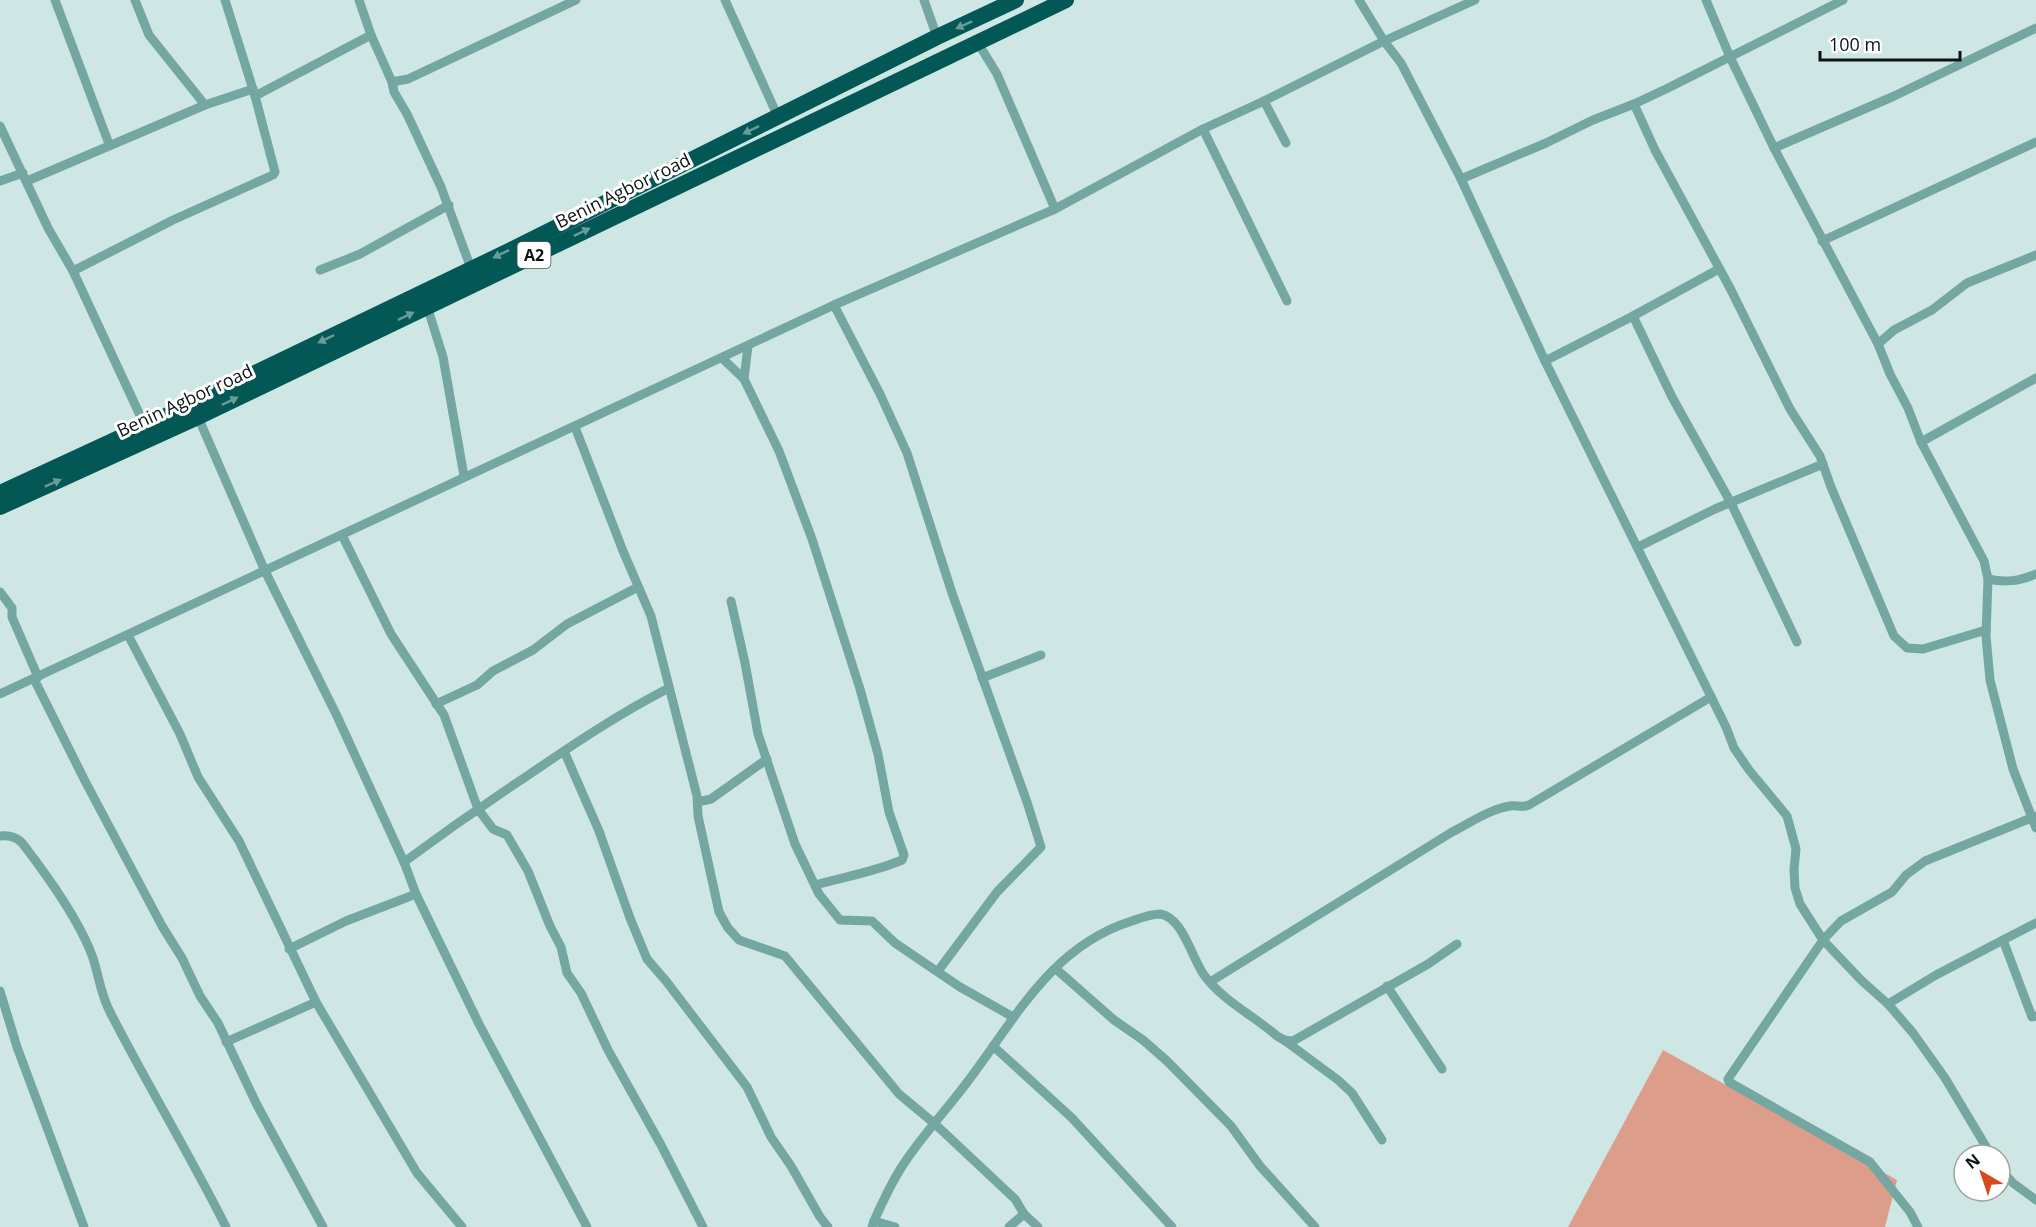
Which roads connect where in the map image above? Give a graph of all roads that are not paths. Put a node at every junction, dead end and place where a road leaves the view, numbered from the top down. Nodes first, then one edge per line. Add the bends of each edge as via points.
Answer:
1 (55, 0) edge
2 (135, 0) edge
3 (225, 0) edge
4 (358, 0) edge
5 (576, 0) edge
6 (725, 0) edge
7 (924, 0) edge
8 (1016, 0) edge
9 (1066, 0) edge
10 (1359, 0) edge
11 (1475, 0) edge
12 (1706, 0) edge
13 (1843, 0) edge
14 (2036, 28) edge
15 (371, 35) junction
16 (937, 37) junction
17 (1384, 41) junction
18 (978, 43) junction
19 (1730, 57) junction
20 (392, 81) junction
21 (254, 92) junction
22 (1264, 101) junction
23 (1634, 104) junction
24 (205, 105) junction
25 (778, 117) junction
26 (0, 126) edge
27 (1203, 129) junction
28 (2036, 142) edge
29 (1286, 143) dead end
30 (109, 144) junction
31 (1774, 148) junction
32 (25, 177) junction
33 (1461, 179) junction
34 (0, 181) edge
35 (449, 205) junction
36 (1055, 209) junction
37 (1822, 241) junction
38 (2036, 255) edge
39 (1719, 269) junction
40 (73, 270) junction
41 (320, 270) dead end
42 (475, 275) junction
43 (1287, 301) dead end
44 (834, 305) junction
45 (427, 306) junction
46 (1632, 316) junction
47 (1878, 344) junction
48 (747, 346) junction
49 (722, 358) junction
50 (1545, 361) junction
51 (2036, 378) edge
52 (744, 379) junction
53 (198, 417) junction
54 (145, 426) junction
55 (575, 427) junction
56 (1921, 442) junction
57 (1823, 464) junction
58 (464, 476) junction
59 (0, 493) edge
60 (1731, 503) junction
61 (0, 507) edge
62 (342, 535) junction
63 (1638, 547) junction
64 (265, 571) junction
65 (2036, 574) edge
66 (1988, 579) junction
67 (638, 586) junction
68 (0, 592) edge
69 (731, 601) dead end
70 (1986, 630) junction
71 (128, 635) junction
72 (1797, 642) dead end
73 (1041, 655) dead end
74 (36, 678) junction
75 (982, 678) junction
76 (669, 688) junction
77 (0, 694) edge
78 (1711, 697) junction
79 (436, 704) junction
80 (564, 751) junction
81 (767, 759) junction
82 (698, 802) junction
83 (478, 809) junction
84 (2034, 817) edge
85 (2036, 828) edge
86 (0, 836) edge
87 (404, 862) junction
88 (815, 885) junction
89 (416, 894) junction
90 (2036, 923) edge
91 (1823, 940) junction
92 (2003, 940) junction
93 (1457, 944) dead end
94 (289, 949) junction
95 (1056, 969) junction
96 (938, 971) junction
97 (1210, 982) junction
98 (1387, 986) junction
99 (0, 991) edge
100 (316, 1002) junction
101 (1888, 1004) junction
102 (1013, 1017) junction
103 (2035, 1020) edge
104 (4, 1024) edge
105 (1284, 1040) junction
106 (226, 1042) junction
107 (993, 1046) junction
108 (1442, 1070) dead end
109 (935, 1124) junction
110 (1382, 1140) dead end
111 (1984, 1143) edge
112 (2012, 1182) edge
113 (2036, 1200) edge
114 (1024, 1214) junction
115 (873, 1224) edge
116 (84, 1227) edge
117 (226, 1227) edge
118 (323, 1227) edge
119 (462, 1227) edge
120 (587, 1227) edge
121 (704, 1227) edge
122 (828, 1227) edge
123 (895, 1227) edge
124 (1009, 1227) edge
125 (1038, 1227) edge
126 (1172, 1227) edge
127 (1315, 1227) edge
128 (1918, 1227) edge

1 - 30 street
2 - 24 street via 149,35
3 - 21 street
4 - 15 street
5 - 20 street via 408,78
6 - 25 street
7 - 16 street
8 -> 16 highway, Benin Agbor road / A2
9 - 18 highway, Benin Agbor road / A2
10 - 17 street
11 - 17 street
12 - 19 street
13 - 19 street
14 - 31 street
15 - 20 street
15 - 21 street
16 - 25 highway, Benin Agbor road / A2
17 - 22 street
17 - 33 street via 1401,63
18 - 36 street via 997,74
42 -> 18 highway, Benin Agbor road / A2
19 - 23 street
19 - 31 street
20 - 35 street
21 - 24 street
21 - 40 street via 274,165 273,175
22 - 27 street
22 - 29 street
23 - 33 street
23 - 39 street
24 - 30 street
25 -> 42 highway, Benin Agbor road / A2
26 - 32 street
27 - 36 street
27 - 43 street
28 - 37 street
30 - 32 street
31 - 37 street
32 - 34 street
32 - 40 street
33 - 50 street
35 - 41 street via 360,254
35 - 42 street
36 - 44 street
37 - 47 street
38 - 47 street via 1967,283
39 - 46 street
39 - 57 street via 1790,409
40 - 54 street
42 - 45 highway, Benin Agbor road / A2
42 -> 54 highway, Benin Agbor road / A2
44 - 48 street
44 - 75 street via 907,453
53 -> 45 highway, Benin Agbor road / A2
45 - 58 street via 443,357
46 - 50 street
46 - 60 street
47 - 56 street
48 - 49 street
48 - 52 street
49 - 52 street
49 - 55 street
50 - 63 street
51 - 56 street
52 - 88 street via 779,451 812,539 860,690 889,813 904,855 902,861 868,873
61 -> 53 highway, Benin Agbor road / A2
53 - 64 street
54 - 59 highway, Benin Agbor road / A2
55 - 58 street
55 - 67 street
56 - 66 street via 1978,549
57 - 60 street
57 - 70 street via 1893,636 1907,648 1923,649
58 - 62 street
60 - 63 street
60 - 72 street
62 - 64 street
62 - 79 street via 391,634
63 - 78 street
64 - 71 street
64 - 87 street
65 - 66 street via 2019,581
66 - 70 street
67 - 76 street via 651,616
67 - 79 street via 567,624 477,685
68 - 74 street via 12,608
69 - 81 street via 758,734
70 - 84 street via 1990,680 2013,769
71 - 74 street
71 - 94 street via 198,777 239,841
73 - 75 street
74 - 77 street
74 - 106 street via 85,781
75 - 96 street via 1041,847 998,892
76 - 80 street
76 - 82 street
78 - 91 street via 1734,748 1787,816 1796,849 1795,888 1800,904
78 - 97 street via 1529,805 1512,805 1492,812 1452,832
79 - 83 street via 444,715
80 - 83 street
80 - 122 street via 646,959 747,1087 771,1137
81 - 82 street via 711,799
81 - 88 street via 795,844
82 - 109 street via 719,912 728,927 739,940 784,956 899,1094
83 - 87 street
83 - 121 street via 493,829 507,835 528,871 561,946 567,973
84 - 85 street
84 - 91 street via 1925,861 1892,892 1841,921
86 - 117 street via 21,841 80,931 110,1012
87 - 89 street
88 - 96 street via 840,920 872,921 895,943
89 - 94 street via 346,921
89 - 120 street via 479,1024
90 - 92 street
91 - 101 street
91 - 128 street via 1728,1079 1870,1162
92 - 101 street
92 - 103 street
93 - 98 street
94 - 100 street
95 - 97 street via 1078,946 1098,934 1161,914 1182,932
95 - 102 street
95 - 127 street via 1167,1061 1231,1126 1260,1166
96 - 102 street
97 - 105 street
98 - 105 street via 1299,1039
98 - 108 street
99 - 104 street
100 - 106 street
100 - 119 street via 417,1173
101 - 111 street via 1945,1078
102 - 107 street
104 - 116 street
105 - 110 street via 1352,1093
106 - 118 street
107 - 109 street
107 - 126 street via 1072,1118
109 - 114 street via 1003,1186
109 - 115 street via 901,1168
112 - 113 street
114 - 124 street
114 - 125 street
115 - 123 street

